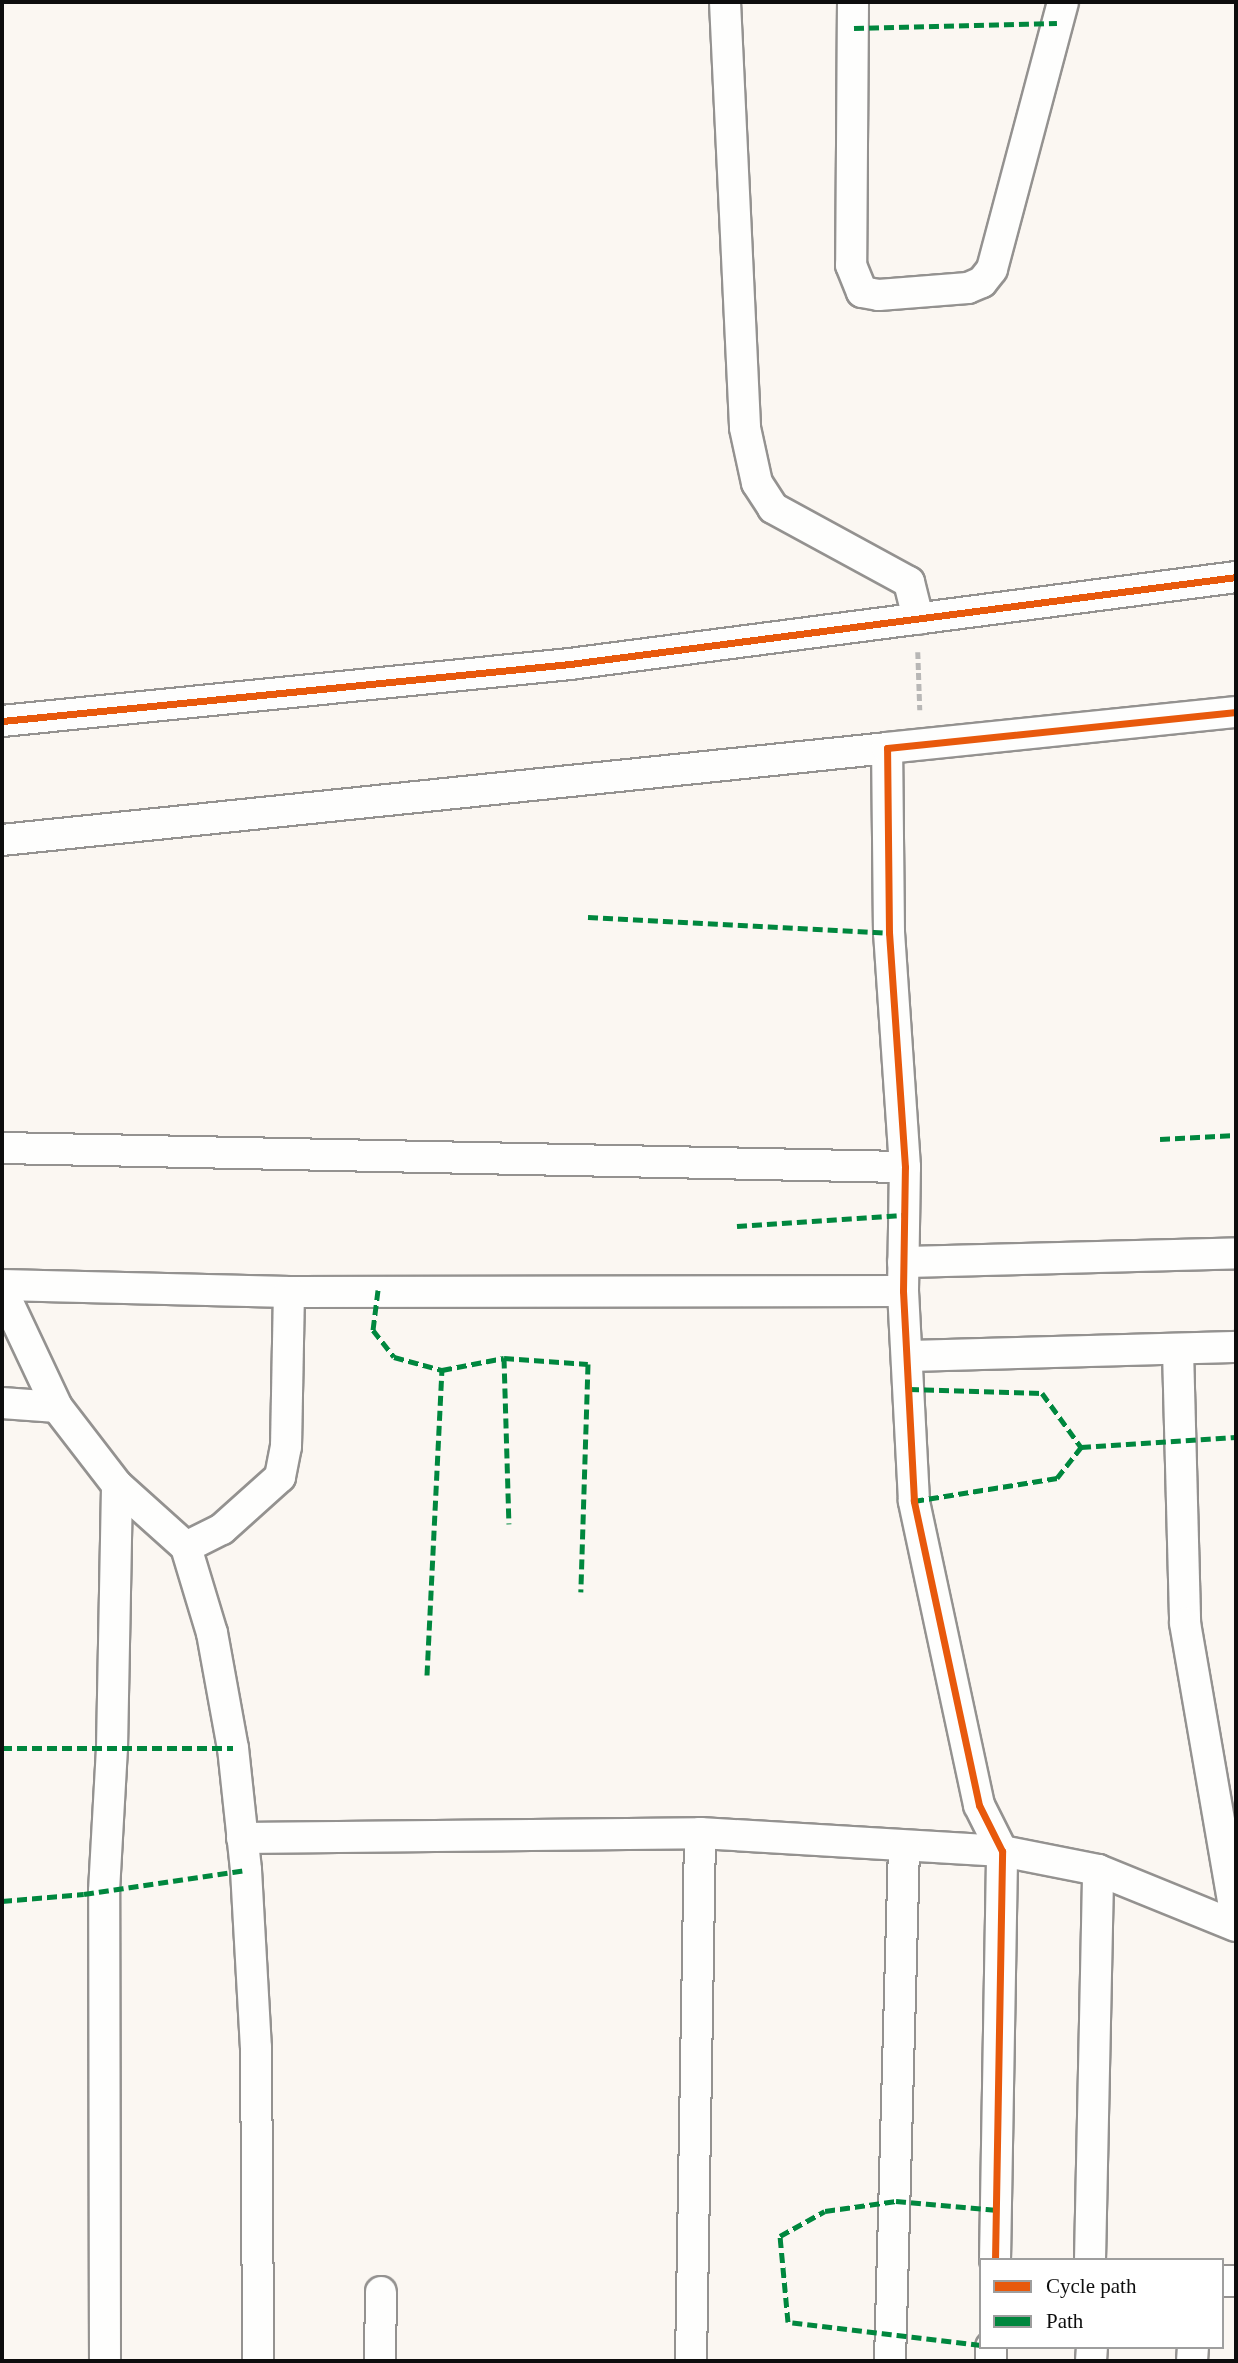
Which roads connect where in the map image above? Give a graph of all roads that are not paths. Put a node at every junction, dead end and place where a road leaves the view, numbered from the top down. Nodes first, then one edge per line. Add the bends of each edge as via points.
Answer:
1 (725, 2) edge
2 (853, 2) edge
3 (1063, 2) edge
4 (1236, 577) edge
5 (918, 620) junction
6 (1236, 712) edge
7 (2, 721) edge
8 (887, 748) junction
9 (2, 840) edge
10 (2, 1148) edge
11 (905, 1167) junction
12 (1236, 1253) edge
13 (903, 1277) junction
14 (2, 1288) edge
15 (289, 1292) junction
16 (1236, 1347) edge
17 (1178, 1350) junction
18 (907, 1356) junction
19 (2, 1403) edge
20 (57, 1407) junction
21 (117, 1485) junction
22 (186, 1547) junction
23 (701, 1833) junction
24 (242, 1838) junction
25 (904, 1846) junction
26 (1002, 1851) junction
27 (1098, 1870) junction
28 (1236, 1918) edge
29 (1236, 1926) edge
30 (995, 2258) edge
31 (1090, 2258) edge
32 (381, 2292) dead end
33 (105, 2361) edge
34 (258, 2361) edge
35 (380, 2361) edge
36 (691, 2361) edge
37 (890, 2361) edge

1 - 5 street via 745,428 757,484 773,508 909,582
2 - 3 street via 850,265 862,292 878,295 968,288 982,282 992,269
4 - 5 street
5 - 7 street via 570,664
6 - 8 street
8 - 9 street
8 - 11 street via 889,933
10 - 11 street
11 - 13 street
12 - 13 street
13 - 15 street
13 - 18 street
14 - 15 street
14 - 20 street
15 - 22 street via 285,1447 280,1477 232,1522
16 - 17 street
17 - 18 street
17 - 28 street via 1185,1623
18 - 26 street via 914,1501 979,1805
19 - 20 street
20 - 21 street
21 - 22 street
21 - 33 street via 104,1891
22 - 24 street via 212,1633 233,1748
23 - 24 street
23 - 25 street
23 - 36 street
24 - 34 street via 256,2048
25 - 26 street
25 - 37 street
26 - 27 street
26 - 30 street
27 - 29 street
27 - 31 street
32 - 35 street

